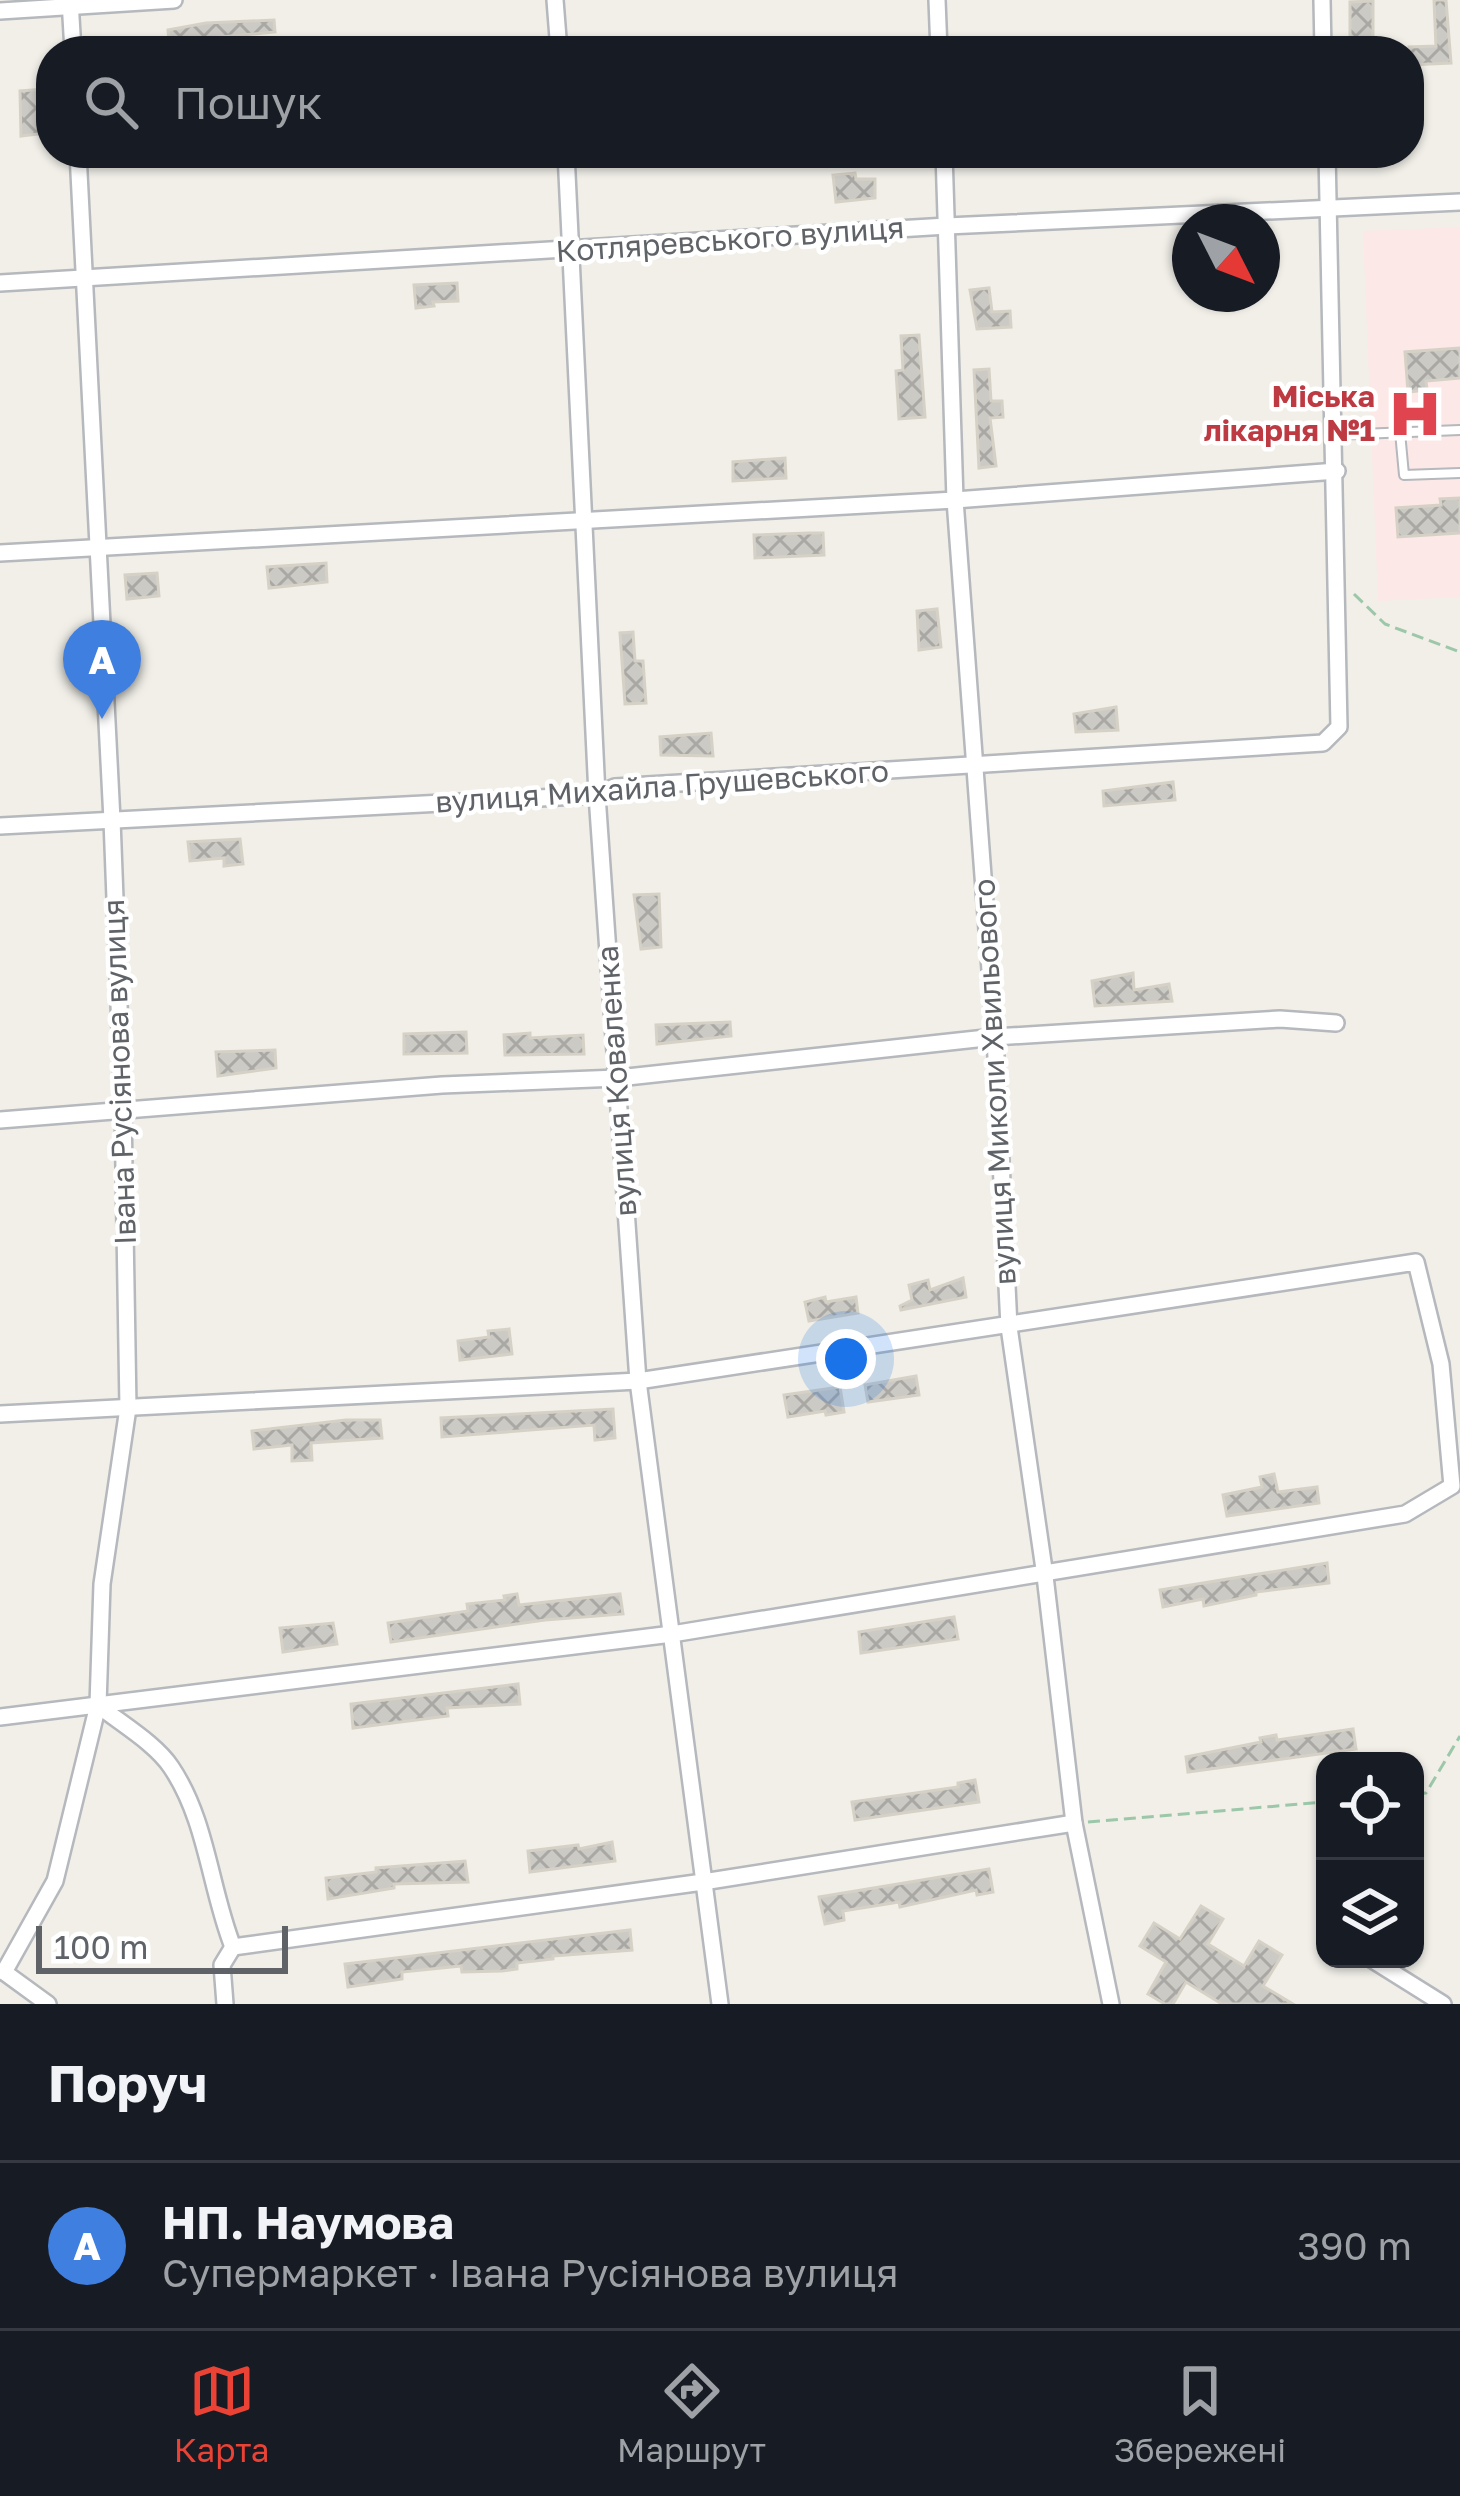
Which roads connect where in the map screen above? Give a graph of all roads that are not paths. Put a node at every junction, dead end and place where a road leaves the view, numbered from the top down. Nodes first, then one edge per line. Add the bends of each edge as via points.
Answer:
1 (174, 0) edge
2 (555, 0) edge
3 (937, 0) edge
4 (1322, 0) edge
5 (70, 3) edge
6 (0, 11) edge
7 (72, 36) edge
8 (558, 36) edge
9 (938, 36) edge
10 (1323, 36) edge
11 (79, 168) edge
12 (567, 168) edge
13 (945, 168) edge
14 (1327, 168) edge
15 (1460, 202) edge
16 (1328, 205) junction
17 (947, 226) junction
18 (573, 250) junction
19 (85, 279) junction
20 (0, 284) edge
21 (1460, 430) edge
22 (1400, 432) junction
23 (1335, 435) junction
24 (1336, 471) junction
25 (1460, 472) edge
26 (955, 500) junction
27 (581, 522) junction
28 (99, 548) junction
29 (0, 553) edge
30 (974, 765) junction
31 (596, 795) junction
32 (112, 820) junction
33 (0, 826) edge
34 (1336, 1023) dead end
35 (995, 1037) junction
36 (618, 1078) junction
37 (123, 1109) junction
38 (0, 1120) edge
39 (1009, 1327) junction
40 (1441, 1364) junction
41 (1460, 1375) edge
42 (638, 1381) junction
43 (128, 1408) junction
44 (0, 1414) edge
45 (1045, 1576) junction
46 (673, 1634) junction
47 (98, 1705) junction
48 (0, 1717) edge
49 (1074, 1823) junction
50 (704, 1882) junction
51 (233, 1947) junction
52 (1385, 1968) edge
53 (2, 1972) edge
54 (48, 2004) edge
55 (225, 2004) edge
56 (720, 2004) edge
57 (1111, 2004) edge
58 (1443, 2004) edge

1 - 5 street
2 - 8 street
3 - 9 street
4 - 10 street
5 - 6 street
5 - 7 street
11 - 19 street, Івана Русіянова вулиця
12 - 18 street, вулиця Коваленка
13 - 17 street, вулиця Миколи Хвильового
14 - 16 street
15 - 16 street, Котляревського вулиця
16 - 17 street, Котляревського вулиця
16 - 23 street
17 - 18 street, Котляревського вулиця
17 - 26 street, вулиця Миколи Хвильового
18 - 19 street, Котляревського вулиця
18 - 27 street, вулиця Коваленка
19 - 20 street, Котляревського вулиця
19 - 28 street, Івана Русіянова вулиця
21 - 22 lane
22 - 23 lane
22 - 25 lane via 1404,475
23 - 24 street
24 - 26 street
24 - 30 street, вулиця Михайла Грушевського via 1340,728 1323,743
26 - 27 street
26 - 30 street, вулиця Миколи Хвильового
27 - 28 street
27 - 31 street, вулиця Коваленка
28 - 29 street
28 - 32 street, Івана Русіянова вулиця
30 - 31 street, вулиця Михайла Грушевського via 616,787
30 - 35 street, вулиця Миколи Хвильового
31 - 32 street, вулиця Михайла Грушевського
31 - 36 street, вулиця Коваленка
32 - 33 street, вулиця Михайла Грушевського
32 - 37 street, Івана Русіянова вулиця
34 - 35 street via 1280,1019
35 - 36 street
35 - 39 street, вулиця Миколи Хвильового
36 - 37 street
36 - 42 street, вулиця Коваленка
37 - 38 street
37 - 43 street, Івана Русіянова вулиця
39 - 40 street via 1416,1262
39 - 42 street
39 - 45 street, вулиця Миколи Хвильового
40 - 41 street
40 - 45 street via 1452,1486 1405,1514
42 - 43 street
42 - 46 street, вулиця Коваленка
43 - 44 street
43 - 47 street, Івана Русіянова вулиця via 102,1584
45 - 46 street
45 - 49 street, вулиця Миколи Хвильового
46 - 47 street
46 - 50 street, вулиця Коваленка
47 - 48 street
47 - 51 street via 170,1764 200,1828
47 - 53 street, Івана Русіянова вулиця via 55,1881
49 - 50 street
49 - 57 street, вулиця Миколи Хвильового
50 - 51 street
50 - 56 street, вулиця Коваленка
51 - 55 street via 222,1965
52 - 58 street
53 - 54 street

